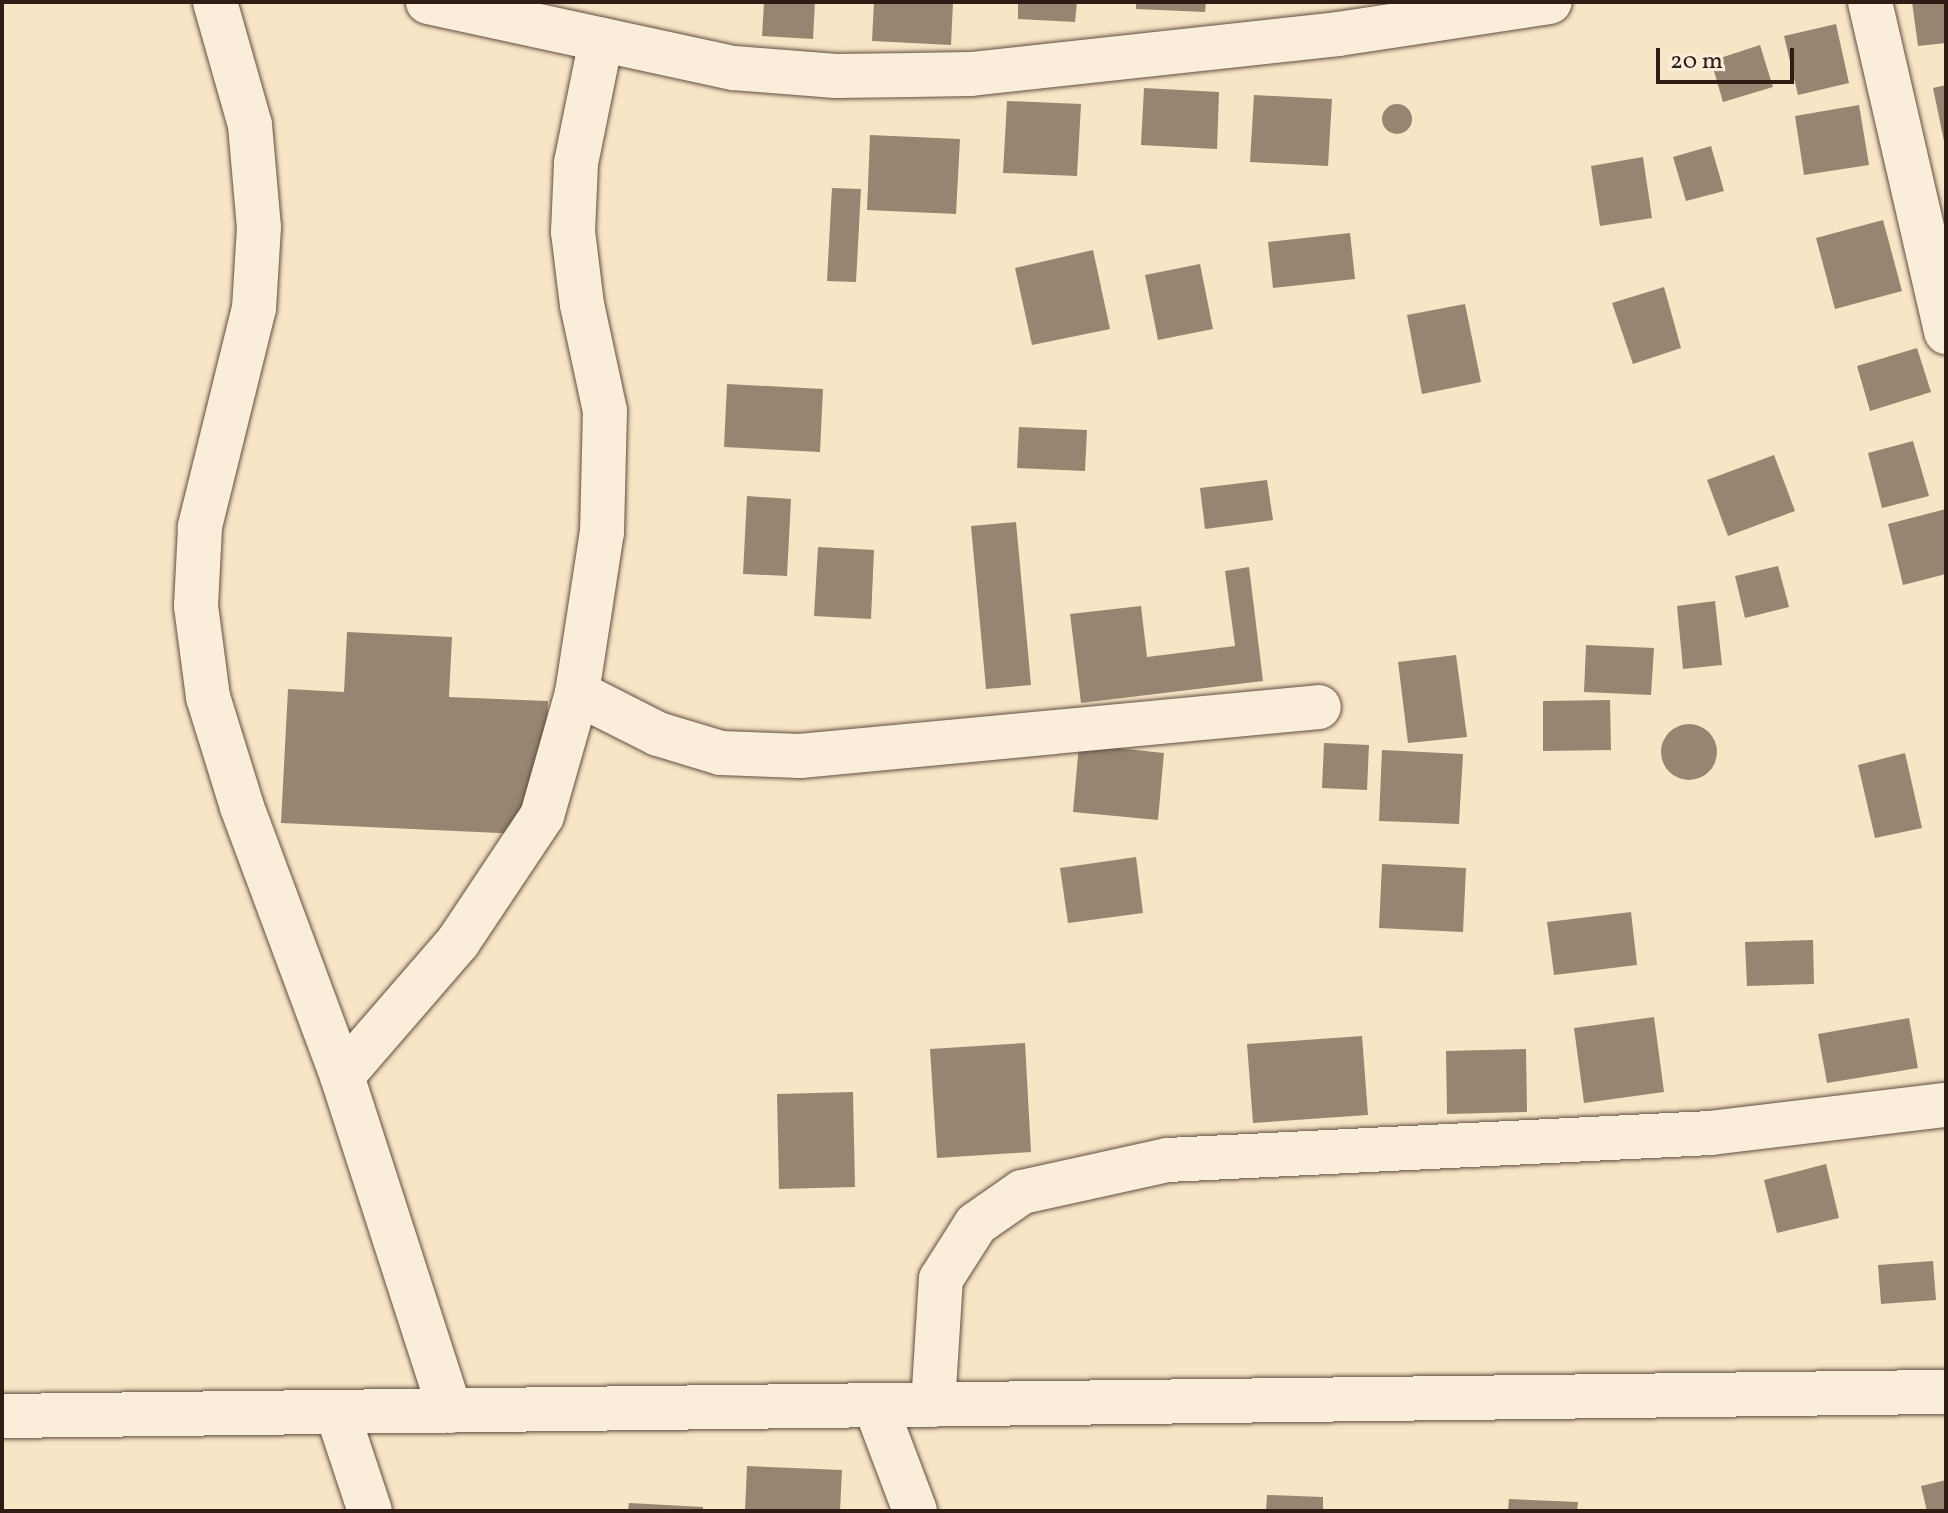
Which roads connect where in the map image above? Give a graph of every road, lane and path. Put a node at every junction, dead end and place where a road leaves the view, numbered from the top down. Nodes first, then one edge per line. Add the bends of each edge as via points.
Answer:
1 (215, 2) edge
2 (428, 2) edge
3 (1550, 2) edge
4 (1870, 2) edge
5 (601, 40) junction
6 (1946, 332) edge
7 (577, 693) junction
8 (1319, 707) dead end
9 (342, 1076) junction
10 (1946, 1105) edge
11 (1946, 1392) edge
12 (875, 1405) junction
13 (933, 1405) junction
14 (450, 1411) junction
15 (337, 1412) junction
16 (2, 1416) edge
17 (370, 1511) edge
18 (915, 1511) edge

1 - 9 street via 250,125 259,227 254,308 200,527 196,606 208,697 242,807
2 - 5 street
3 - 5 street via 1338,34 971,74 836,76 734,68
4 - 6 street
5 - 7 street via 576,163 573,232 605,411 602,532
7 - 8 street via 658,734 721,753 800,756
7 - 9 street via 542,816 458,942
9 - 14 street
10 - 13 street via 1710,1133 1168,1160 1022,1192 976,1224 941,1279
11 - 13 street
12 - 13 street
12 - 14 street
12 - 18 street
14 - 15 street
15 - 16 street
15 - 17 street

